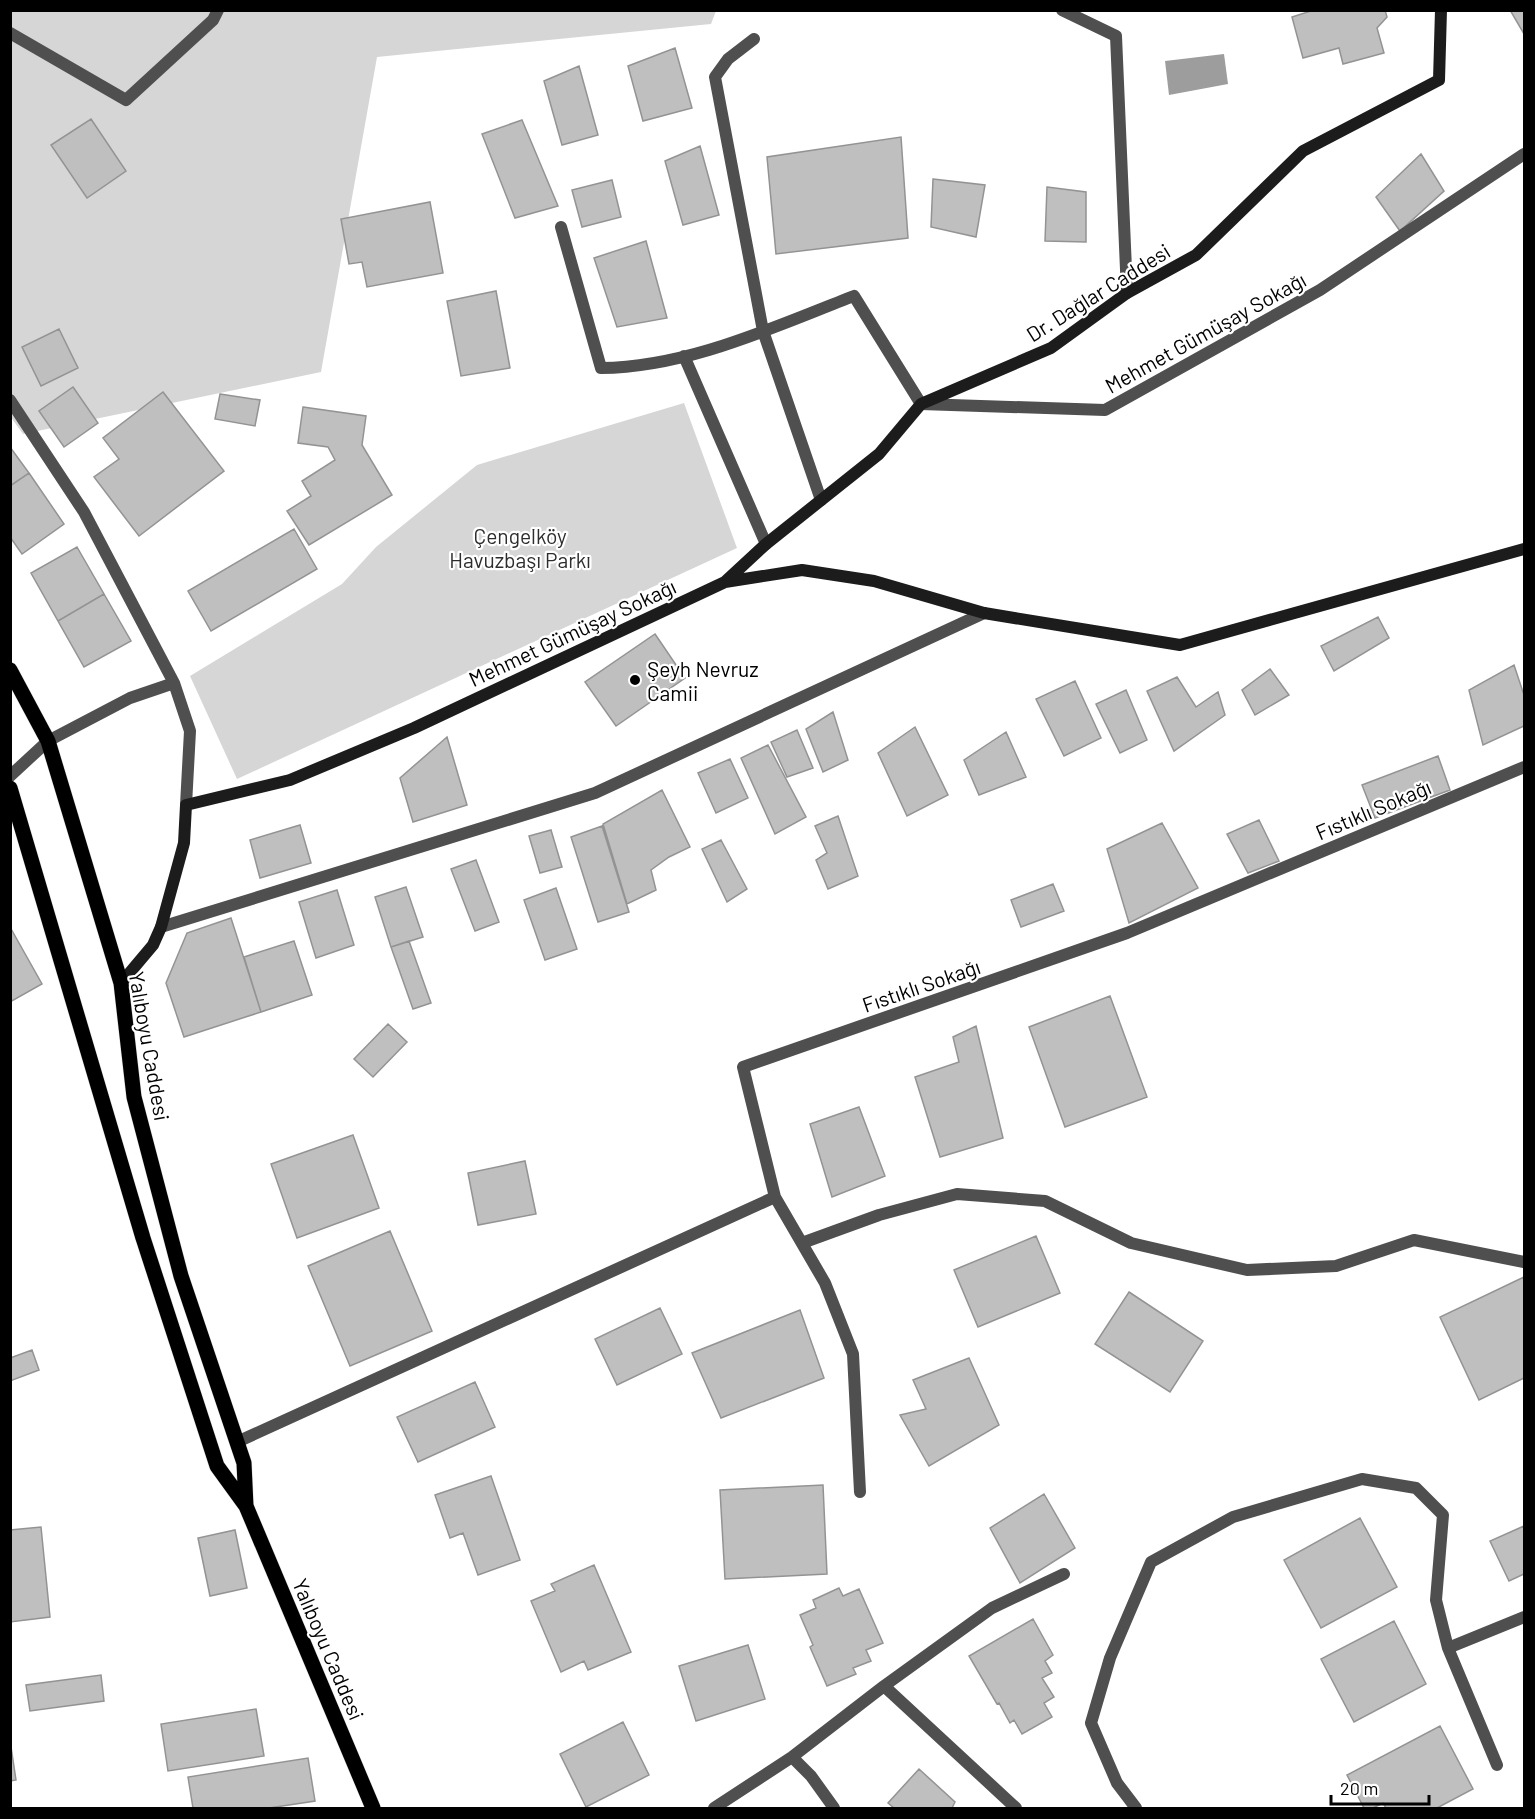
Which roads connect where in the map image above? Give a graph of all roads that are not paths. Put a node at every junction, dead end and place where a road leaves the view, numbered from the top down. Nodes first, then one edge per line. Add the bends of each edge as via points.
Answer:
1 (219, 10) edge
2 (1062, 10) edge
3 (1441, 10) edge
4 (10, 33) edge
5 (754, 39) dead end
6 (1524, 154) edge
7 (561, 227) dead end
8 (1127, 293) junction
9 (763, 331) junction
10 (684, 356) junction
11 (10, 400) edge
12 (921, 404) junction
13 (821, 500) junction
14 (766, 544) junction
15 (1524, 549) edge
16 (725, 582) junction
17 (984, 614) junction
18 (10, 670) edge
19 (174, 683) junction
20 (48, 741) junction
21 (1524, 766) edge
22 (10, 776) edge
23 (10, 788) edge
24 (186, 805) junction
25 (161, 927) junction
26 (121, 984) junction
27 (775, 1197) junction
28 (802, 1243) junction
29 (1524, 1262) edge
30 (237, 1442) junction
31 (860, 1492) dead end
32 (246, 1506) junction
33 (1064, 1574) dead end
34 (1524, 1617) edge
35 (1448, 1648) junction
36 (884, 1686) junction
37 (792, 1757) junction
38 (1497, 1765) dead end
39 (373, 1809) edge
40 (714, 1809) edge
41 (834, 1809) edge
42 (1016, 1809) edge
43 (1136, 1809) edge

1 - 4 street via 213,20 126,100
2 - 8 street via 1116,36
3 - 8 street, Dr. Dağlar Caddesi via 1439,80 1303,151 1196,255
5 - 9 street via 728,58 715,77
6 - 12 street, Mehmet Gümüşay Sokağı via 1320,290 1105,410
7 - 10 street via 601,368 629,368
8 - 12 street, Dr. Dağlar Caddesi via 1051,348
9 - 10 street via 723,347
9 - 12 street via 854,296
9 - 13 street
10 - 14 street
11 - 19 street via 84,512
12 - 13 street, Dr. Dağlar Caddesi via 879,454
13 - 14 street, Dr. Dağlar Caddesi
14 - 16 street, Dr. Dağlar Caddesi
15 - 17 street, Mehmet Gümüşay Sokağı via 1180,645
16 - 17 street, Mehmet Gümüşay Sokağı via 802,570 874,581
16 - 24 street, Mehmet Gümüşay Sokağı via 414,728 300,776
17 - 25 street via 595,793
18 - 20 main road, Yalıboyu Caddesi
19 - 20 street via 129,698
19 - 24 street via 190,732
20 - 22 street
20 - 26 main road, Yalıboyu Caddesi
21 - 27 street, Fıstıklı Sokağı via 1127,933 744,1067
23 - 32 main road, Yalıboyu Caddesi via 143,1238 217,1466
24 - 25 street via 184,843
25 - 26 street via 153,945
26 - 30 main road, Yalıboyu Caddesi via 134,1096 181,1276
27 - 28 street, Fıstıklı Sokağı
27 - 30 street
28 - 29 street via 879,1215 957,1194 1045,1201 1131,1243 1247,1270 1336,1266 1414,1240
28 - 31 street, Fıstıklı Sokağı via 825,1283 853,1354
30 - 32 main road, Yalıboyu Caddesi via 244,1463
32 - 39 main road, Yalıboyu Caddesi
33 - 36 street via 992,1608
34 - 35 street
35 - 38 street
35 - 43 street via 1436,1600 1443,1515 1416,1488 1362,1479 1233,1517 1150,1563 1110,1658 1091,1723 1117,1783
36 - 37 street
36 - 42 street
37 - 40 street
37 - 41 street

